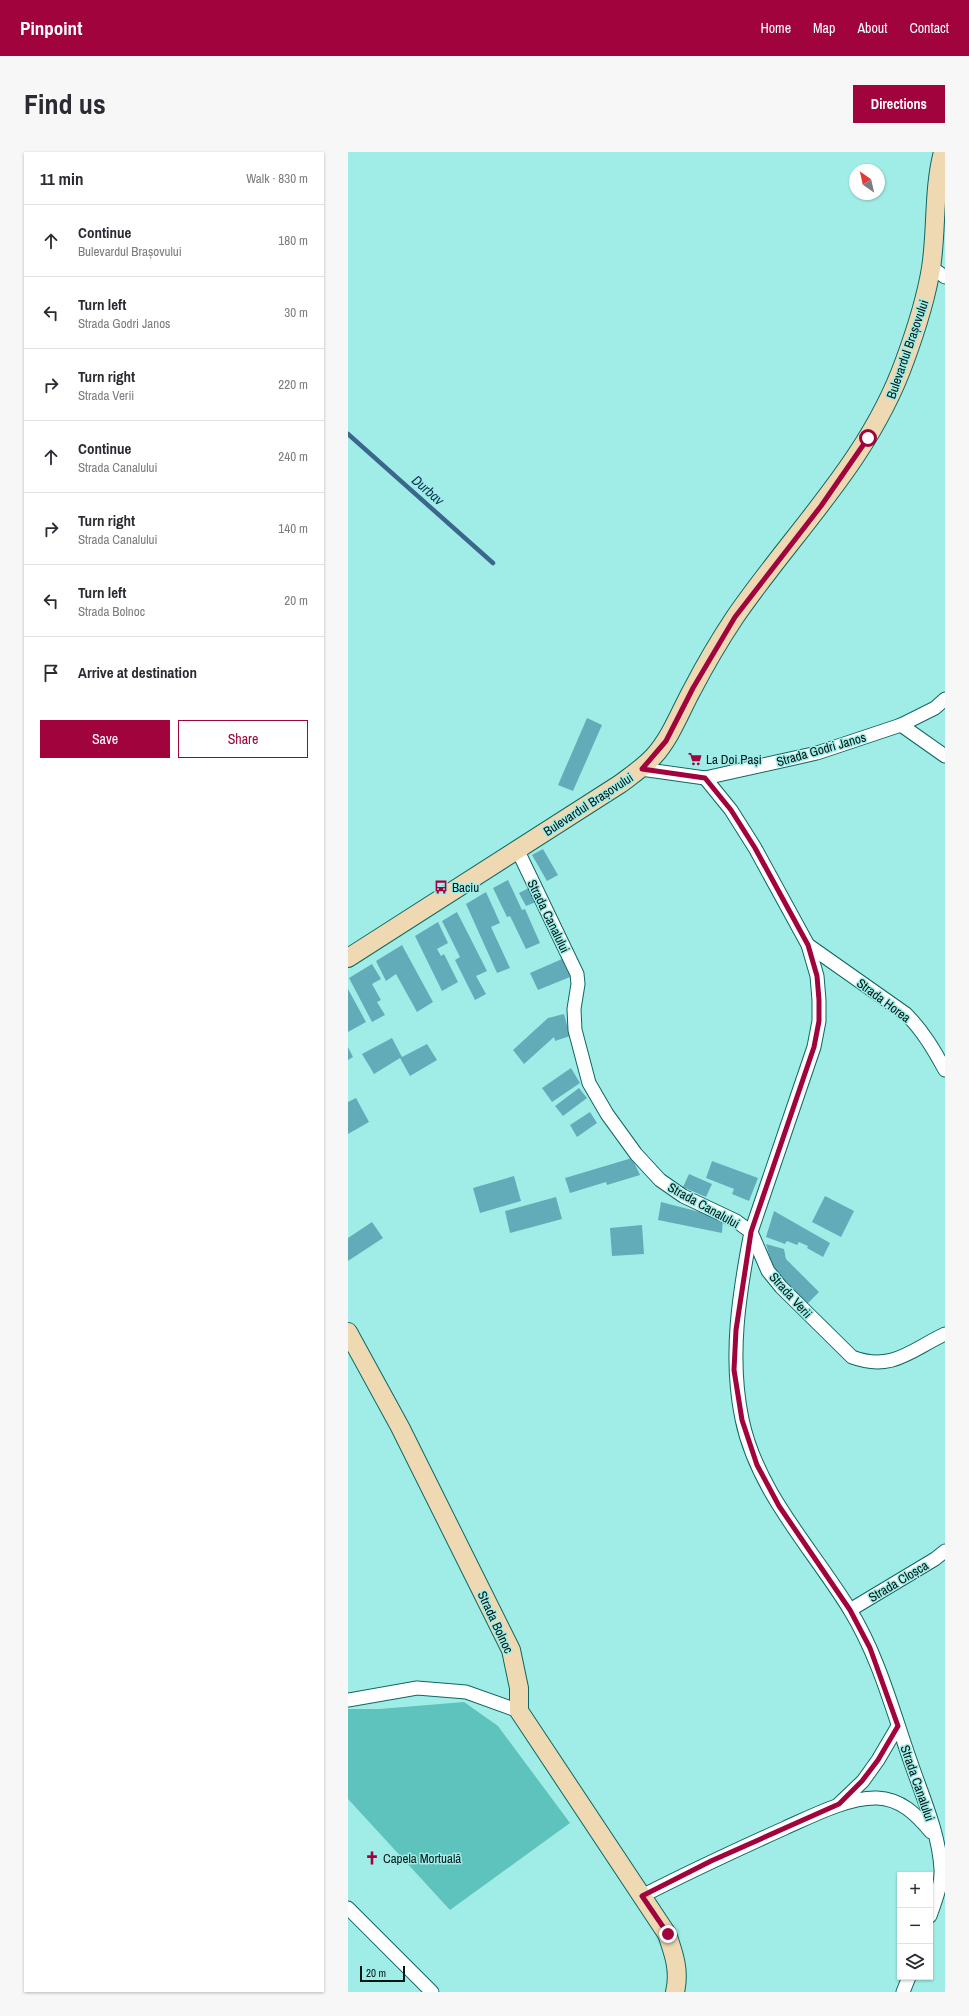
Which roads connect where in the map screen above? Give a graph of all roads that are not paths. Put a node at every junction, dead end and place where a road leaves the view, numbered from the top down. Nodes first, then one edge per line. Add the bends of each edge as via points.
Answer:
1 (943, 152) edge
2 (938, 272) edge
3 (945, 699) edge
4 (901, 725) junction
5 (945, 756) edge
6 (642, 769) junction
7 (705, 778) junction
8 (517, 850) junction
9 (808, 945) junction
10 (348, 958) edge
11 (945, 1070) edge
12 (751, 1232) junction
13 (348, 1332) edge
14 (945, 1334) edge
15 (945, 1551) edge
16 (850, 1610) junction
17 (348, 1700) edge
18 (519, 1710) junction
19 (898, 1726) junction
20 (839, 1804) junction
21 (941, 1840) edge
22 (642, 1896) junction
23 (348, 1908) edge
24 (933, 1908) edge
25 (908, 1980) edge
26 (432, 1992) edge
27 (676, 1992) edge
28 (903, 1992) edge

1 - 2 main road, Bulevardul Brașovului via 936,197
2 - 6 main road, Bulevardul Brașovului via 926,292 906,360 889,401 868,438 821,506 735,617 696,681 666,741
3 - 4 street, Strada Godri Janos via 935,708
4 - 5 street
4 - 7 street, Strada Godri Janos via 817,753
6 - 7 street, Strada Godri Janos
6 - 8 main road, Bulevardul Brașovului
7 - 9 street via 731,810 755,848
8 - 10 main road, Bulevardul Brașovului
8 - 12 street, Strada Canalului via 577,974 575,1030 584,1069 595,1095 636,1154 660,1180 683,1196 736,1221
9 - 11 street, Strada Horea via 906,1014 931,1044
9 - 12 street via 817,976 819,1000 819,1021 814,1047
12 - 14 street, Strada Verii via 768,1271 852,1357 865,1362 890,1362
12 - 16 street, Strada Canalului via 736,1330 734,1370 742,1420 757,1465 779,1506
13 - 18 main road, Strada Bolnoc via 400,1427 511,1650 519,1688
15 - 16 street, Strada Cloșca
16 - 19 street, Strada Canalului via 870,1648
17 - 18 street via 417,1688 466,1692
18 - 22 main road
19 - 20 street, Strada Canalului via 878,1760
19 - 21 street, Strada Canalului
20 - 21 street, Strada Canalului via 876,1798 899,1802 919,1816
20 - 22 street, Strada Canalului via 711,1861
21 - 24 street, Strada Canalului via 942,1872
22 - 27 main road via 668,1934 677,1964
23 - 26 street
25 - 28 street

